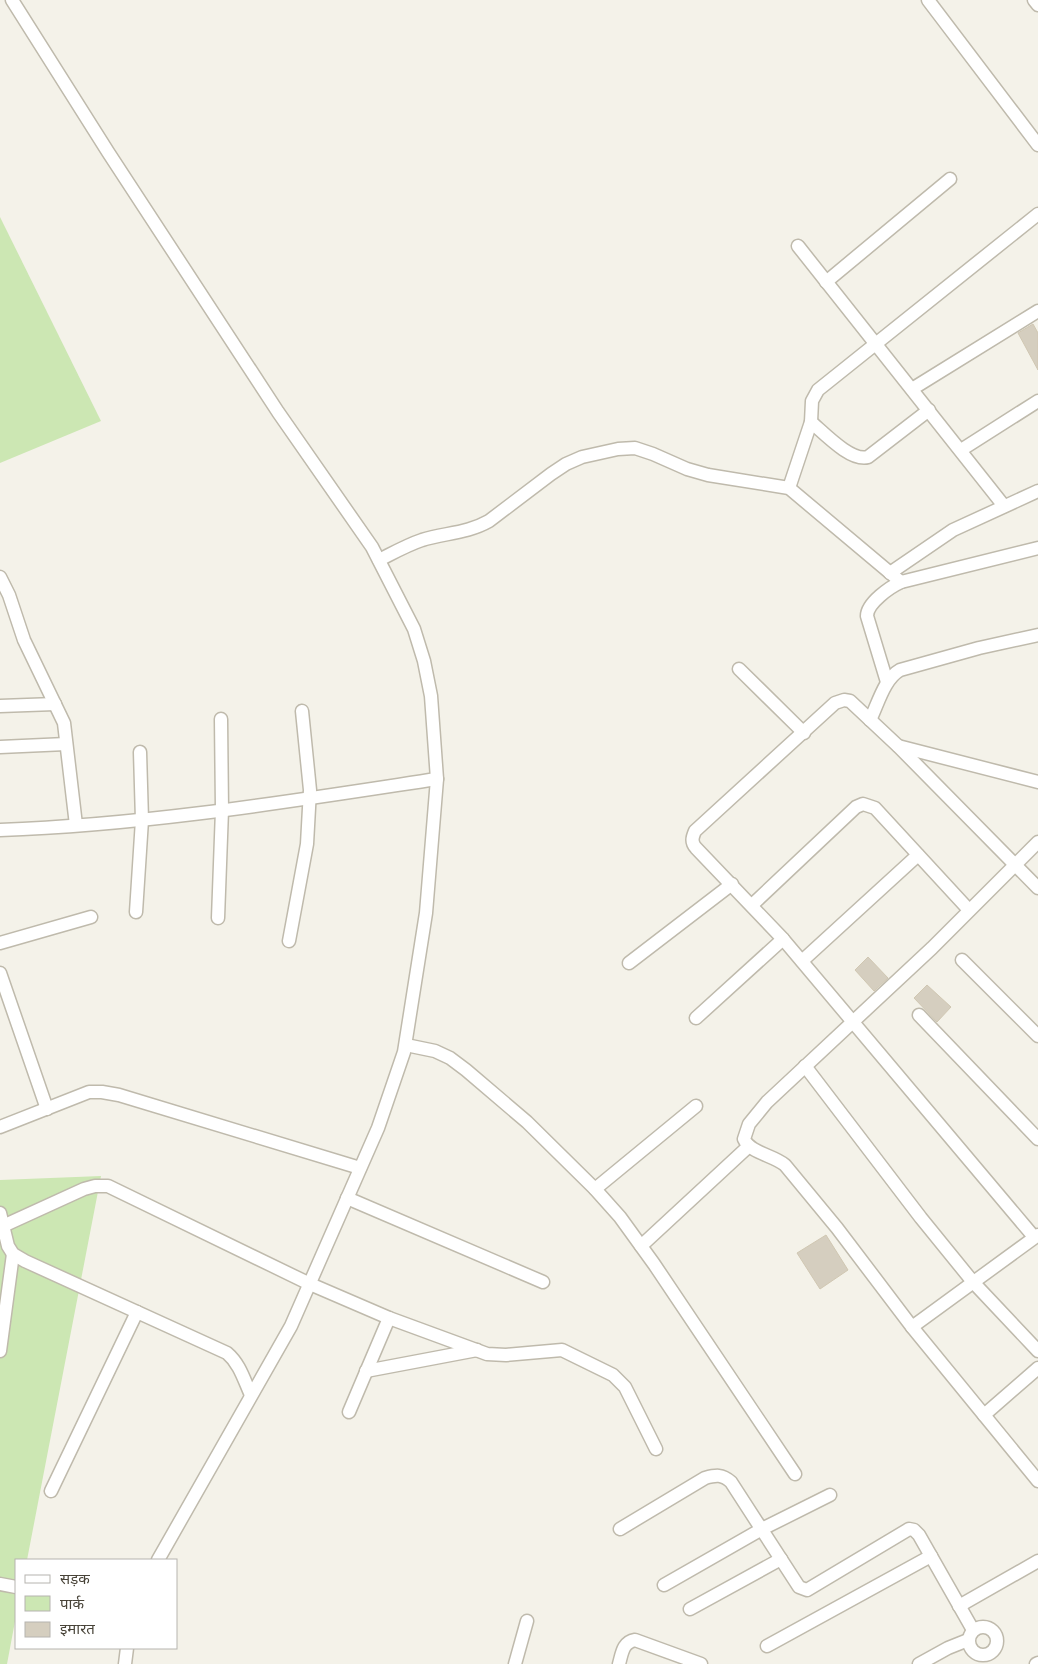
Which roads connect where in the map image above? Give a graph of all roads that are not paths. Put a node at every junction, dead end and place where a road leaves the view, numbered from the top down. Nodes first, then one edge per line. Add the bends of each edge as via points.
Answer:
1 (12, 0) edge
2 (928, 0) edge
3 (1034, 0) edge
4 (1038, 5) edge
5 (1038, 145) edge
6 (950, 179) dead end
7 (1038, 214) edge
8 (798, 246) dead end
9 (826, 282) junction
10 (1038, 311) edge
11 (876, 344) junction
12 (912, 389) junction
13 (1038, 401) edge
14 (929, 410) junction
15 (811, 422) junction
16 (961, 450) junction
17 (789, 488) junction
18 (1038, 491) edge
19 (1004, 506) junction
20 (1038, 548) edge
21 (379, 560) junction
22 (890, 573) junction
23 (0, 577) edge
24 (901, 582) junction
25 (1038, 635) edge
26 (739, 669) dead end
27 (887, 682) junction
28 (55, 704) junction
29 (0, 706) edge
30 (302, 711) dead end
31 (221, 720) dead end
32 (870, 720) junction
33 (804, 733) junction
34 (66, 744) junction
35 (898, 746) junction
36 (0, 747) edge
37 (140, 752) dead end
38 (437, 779) junction
39 (1038, 782) edge
40 (309, 798) junction
41 (222, 810) junction
42 (142, 820) junction
43 (76, 825) junction
44 (0, 830) edge
45 (1038, 842) edge
46 (918, 855) junction
47 (1015, 865) junction
48 (732, 884) junction
49 (1038, 888) edge
50 (752, 905) junction
51 (969, 910) junction
52 (136, 912) dead end
53 (91, 917) dead end
54 (218, 918) dead end
55 (784, 939) junction
56 (289, 941) dead end
57 (0, 943) edge
58 (962, 960) dead end
59 (802, 961) junction
60 (629, 963) dead end
61 (0, 973) edge
62 (919, 1015) dead end
63 (696, 1018) dead end
64 (854, 1021) junction
65 (1038, 1036) edge
66 (406, 1045) junction
67 (805, 1066) junction
68 (696, 1106) dead end
69 (47, 1109) junction
70 (0, 1127) edge
71 (1038, 1139) edge
72 (749, 1146) junction
73 (360, 1168) junction
74 (595, 1189) junction
75 (347, 1198) junction
76 (2, 1219) edge
77 (1036, 1236) edge
78 (641, 1246) junction
79 (13, 1254) junction
80 (543, 1282) dead end
81 (973, 1282) junction
82 (310, 1284) junction
83 (137, 1312) junction
84 (389, 1318) junction
85 (912, 1327) junction
86 (476, 1350) junction
87 (0, 1351) edge
88 (1038, 1351) edge
89 (1038, 1368) edge
90 (366, 1371) junction
91 (251, 1395) junction
92 (349, 1412) dead end
93 (984, 1415) junction
94 (656, 1449) dead end
95 (795, 1474) dead end
96 (1038, 1480) edge
97 (51, 1491) dead end
98 (830, 1495) dead end
99 (620, 1529) dead end
100 (762, 1529) junction
101 (931, 1556) junction
102 (159, 1559) edge
103 (781, 1559) junction
104 (1038, 1561) edge
105 (0, 1584) edge
106 (664, 1585) dead end
107 (15, 1587) edge
108 (959, 1606) junction
109 (690, 1609) dead end
110 (527, 1621) dead end
111 (971, 1635) junction
112 (767, 1646) dead end
113 (127, 1649) edge
114 (988, 1662) edge
115 (125, 1664) edge
116 (515, 1664) edge
117 (619, 1664) edge
118 (701, 1664) edge
119 (919, 1664) edge

1 - 21 street via 278,412
2 - 5 street
3 - 4 street
6 - 9 street
7 - 11 street
8 - 9 street
9 - 11 street
10 - 12 street
11 - 12 street
11 - 15 street via 818,390 812,401
12 - 14 street
13 - 16 street
14 - 15 street via 863,458 850,454
14 - 16 street
15 - 17 street
16 - 19 street
17 - 21 street via 708,475 635,448 618,449 566,464 478,527 424,539
17 - 22 street
18 - 19 street
19 - 22 street via 953,530
20 - 24 street
21 - 38 street via 414,629 424,662 431,696
22 - 24 street
23 - 28 street via 24,640
24 - 27 street via 886,591 867,612
25 - 27 street via 900,670
26 - 33 street
27 - 32 street
28 - 29 street
28 - 34 street via 64,723
30 - 40 street
31 - 41 street
32 - 33 street via 855,703 844,700 835,703
32 - 35 street
33 - 48 street via 692,837 696,848
34 - 36 street
34 - 43 street
35 - 39 street
35 - 47 street
37 - 42 street
38 - 40 street
38 - 66 street via 426,912
40 - 41 street
40 - 56 street via 307,844
41 - 42 street
41 - 54 street
42 - 43 street
42 - 52 street
43 - 44 street
45 - 47 street
46 - 50 street via 874,808 862,804
46 - 51 street
46 - 59 street
47 - 49 street
47 - 51 street
48 - 50 street
48 - 60 street
50 - 55 street
51 - 64 street
53 - 57 street
55 - 59 street
55 - 63 street
58 - 65 street
59 - 64 street
61 - 69 street
62 - 71 street
64 - 67 street
64 - 77 street
66 - 73 street via 378,1128
66 - 74 street via 436,1051 450,1058 527,1122
67 - 72 street via 749,1124 744,1139
67 - 81 street
68 - 74 street
69 - 70 street
69 - 73 street via 89,1092 119,1095
72 - 78 street
72 - 85 street via 785,1165
73 - 75 street
74 - 78 street
75 - 80 street
75 - 82 street
76 - 79 street
76 - 82 street via 84,1189 108,1186
77 - 81 street
78 - 95 street
79 - 83 street
79 - 87 street
81 - 85 street
81 - 88 street
82 - 84 street
82 - 91 street via 291,1326
83 - 91 street via 227,1353 240,1368
83 - 97 street
84 - 86 street
84 - 90 street
85 - 93 street
86 - 90 street
86 - 94 street via 506,1356 562,1350 613,1374 625,1387
89 - 93 street
90 - 92 street
91 - 102 street
93 - 96 street
98 - 100 street
99 - 100 street via 715,1475 724,1476 731,1482
100 - 103 street
100 - 106 street
101 - 103 street via 919,1535 909,1529 807,1590 799,1587
101 - 108 street
101 - 112 street
103 - 109 street
104 - 108 street
105 - 107 street
108 - 111 street
110 - 116 street
111 - 114 street via 971,1649
111 - 114 street via 979,1627 995,1633 997,1646
111 - 119 street
113 - 115 street
117 - 118 street via 627,1642 635,1640

